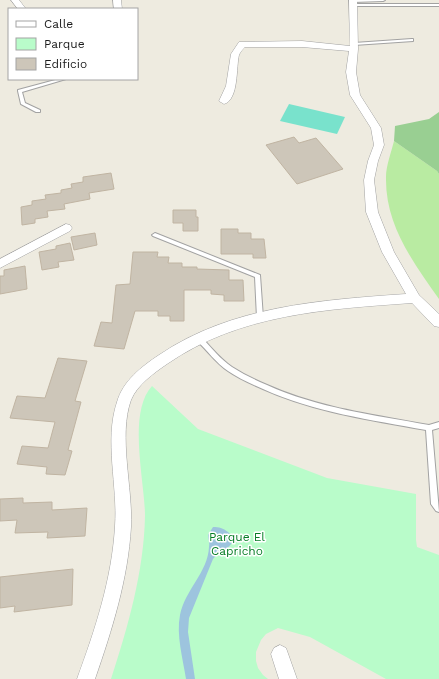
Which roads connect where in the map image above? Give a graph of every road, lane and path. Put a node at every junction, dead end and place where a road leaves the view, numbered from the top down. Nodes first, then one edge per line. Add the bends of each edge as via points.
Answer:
1 (15, 0) edge
2 (383, 0) edge
3 (353, 2) edge
4 (439, 5) edge
5 (21, 8) edge
6 (412, 40) dead end
7 (354, 47) junction
8 (60, 80) edge
9 (224, 101) dead end
10 (38, 111) dead end
11 (66, 228) dead end
12 (155, 235) dead end
13 (0, 264) edge
14 (415, 298) junction
15 (260, 318) junction
16 (439, 322) edge
17 (199, 339) junction
18 (439, 425) edge
19 (429, 428) junction
20 (438, 506) edge
21 (280, 654) dead end
22 (86, 679) edge
23 (288, 679) edge

1 - 5 street
2 - 3 lane
3 - 4 lane
3 - 7 street
6 - 7 lane
7 - 9 street via 242,44 235,54 231,86
7 - 14 street via 351,72 355,95 376,128 379,145 369,180 372,212 388,252
8 - 10 lane via 20,91 23,104
11 - 13 street
12 - 15 lane via 258,276
14 - 15 street via 321,305
14 - 16 street
15 - 17 street
17 - 19 lane via 229,368 306,404
17 - 22 street via 172,353 141,376 128,391 122,407 120,425 124,505 118,565 102,630
18 - 19 lane
19 - 20 lane
21 - 23 street

